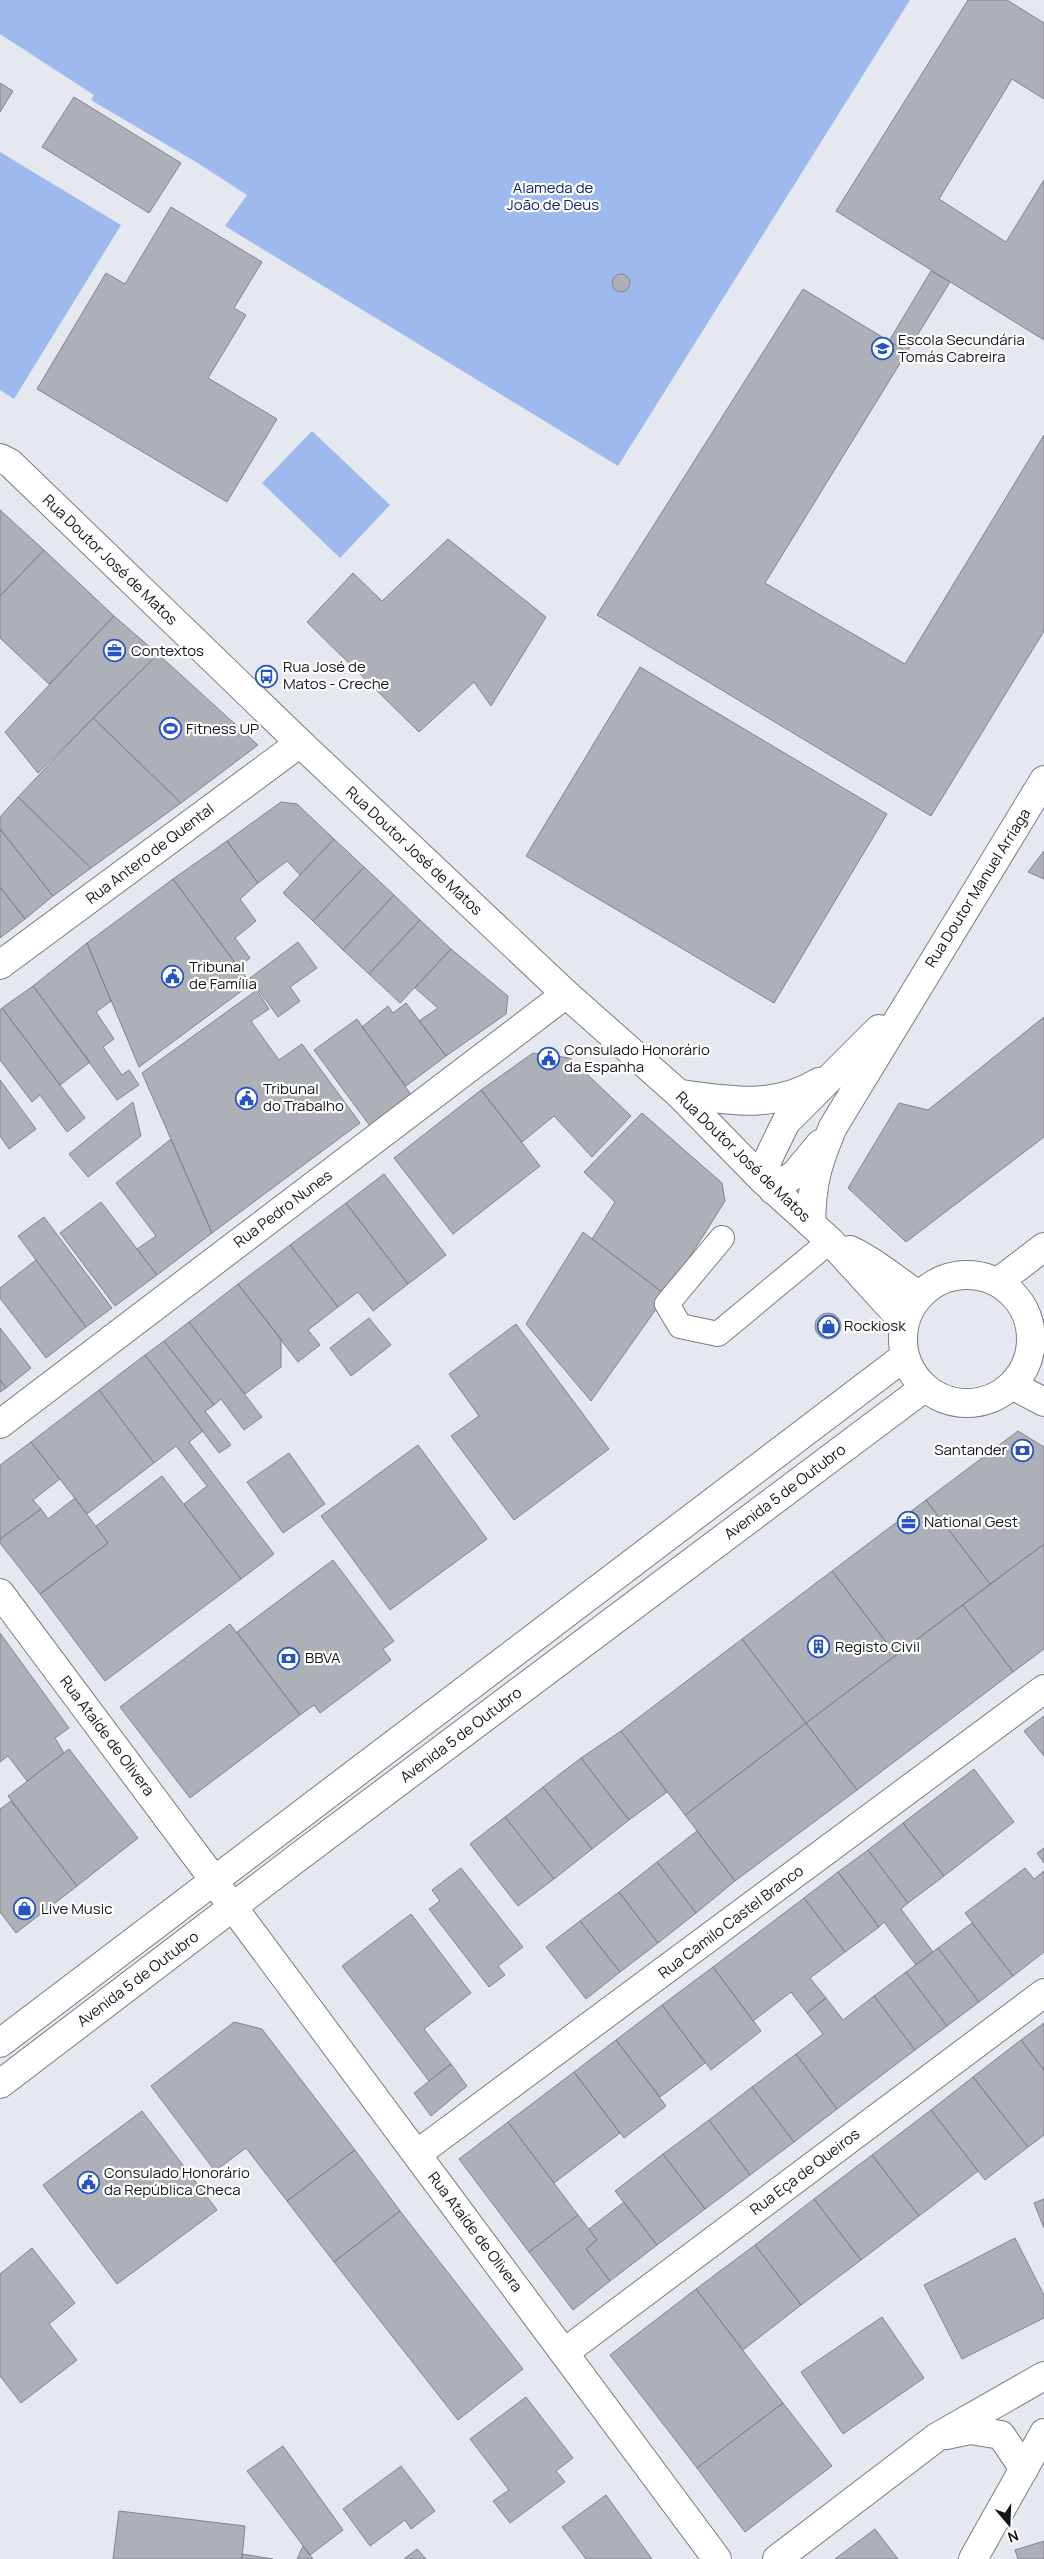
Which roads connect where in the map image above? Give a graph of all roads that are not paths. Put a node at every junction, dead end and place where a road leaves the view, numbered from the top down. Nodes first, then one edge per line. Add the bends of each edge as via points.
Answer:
1 (0, 458) edge
2 (300, 743) junction
3 (1044, 780) edge
4 (0, 965) edge
5 (566, 994) junction
6 (912, 996) junction
7 (843, 1066) junction
8 (679, 1094) junction
9 (833, 1128) junction
10 (768, 1185) junction
11 (821, 1232) junction
12 (722, 1238) dead end
13 (1044, 1247) edge
14 (998, 1282) junction
15 (919, 1295) junction
16 (1035, 1308) edge
17 (904, 1322) junction
18 (904, 1357) junction
19 (1012, 1385) junction
20 (924, 1388) junction
21 (1044, 1402) edge
22 (0, 1424) edge
23 (0, 1593) edge
24 (1044, 1689) edge
25 (214, 1880) junction
26 (232, 1907) junction
27 (1044, 1993) edge
28 (0, 2043) edge
29 (0, 2084) edge
30 (417, 2154) junction
31 (565, 2352) junction
32 (1044, 2376) edge
33 (1044, 2433) edge
34 (937, 2437) junction
35 (1024, 2469) junction
36 (717, 2559) edge
37 (777, 2559) edge
38 (973, 2559) edge

1 - 2 street, Rua Doutor José de Matos via 10,463
2 - 4 street, Rua Antero de Quental
2 - 5 street, Rua Doutor José de Matos
3 - 6 street, Rua Doutor Manuel Arriaga
5 - 8 street, Rua Doutor José de Matos
5 - 22 street, Rua Pedro Nunes
6 - 7 street, Rua Doutor Manuel Arriaga
6 - 9 street, Rua Doutor Manuel Arriaga
7 - 8 street, Rua Doutor Manuel Arriaga via 800,1094 746,1102
7 - 10 street, Rua Doutor Manuel Arriaga via 786,1122 768,1159
8 - 10 street, Rua Doutor José de Matos
9 - 10 street, Rua Doutor Manuel Arriaga via 796,1173
9 - 11 street, Rua Doutor Manuel Arriaga via 816,1167 812,1195
10 - 11 street, Rua Doutor José de Matos
11 - 12 lane via 718,1334 680,1326 668,1304
11 - 15 street, Rua Doutor José de Matos via 867,1258
11 - 17 street, Rua Doutor José de Matos
13 - 14 street
14 - 15 street via 978,1276 957,1275 936,1282
14 - 16 street
15 - 17 street
16 - 19 street via 1031,1348 1026,1364
17 - 18 street
18 - 20 street via 912,1375
18 - 25 street
19 - 20 street via 979,1403 959,1403
19 - 21 street
20 - 26 street, Avenida 5 de Outubro
23 - 25 street, Rua Ataíde de Olivera
24 - 30 street, Rua Camilo Castel Branco
25 - 26 street, Rua Ataíde de Olivera
25 - 28 street
26 - 29 street, Avenida 5 de Outubro
26 - 30 street, Rua Ataíde de Olivera
27 - 31 street, Rua Eça de Queiros
30 - 31 street, Rua Ataíde de Olivera
31 - 36 street, Rua Ataíde de Olivera
32 - 34 street
33 - 35 street
34 - 35 street via 970,2430 1001,2435
34 - 37 street
35 - 38 street

